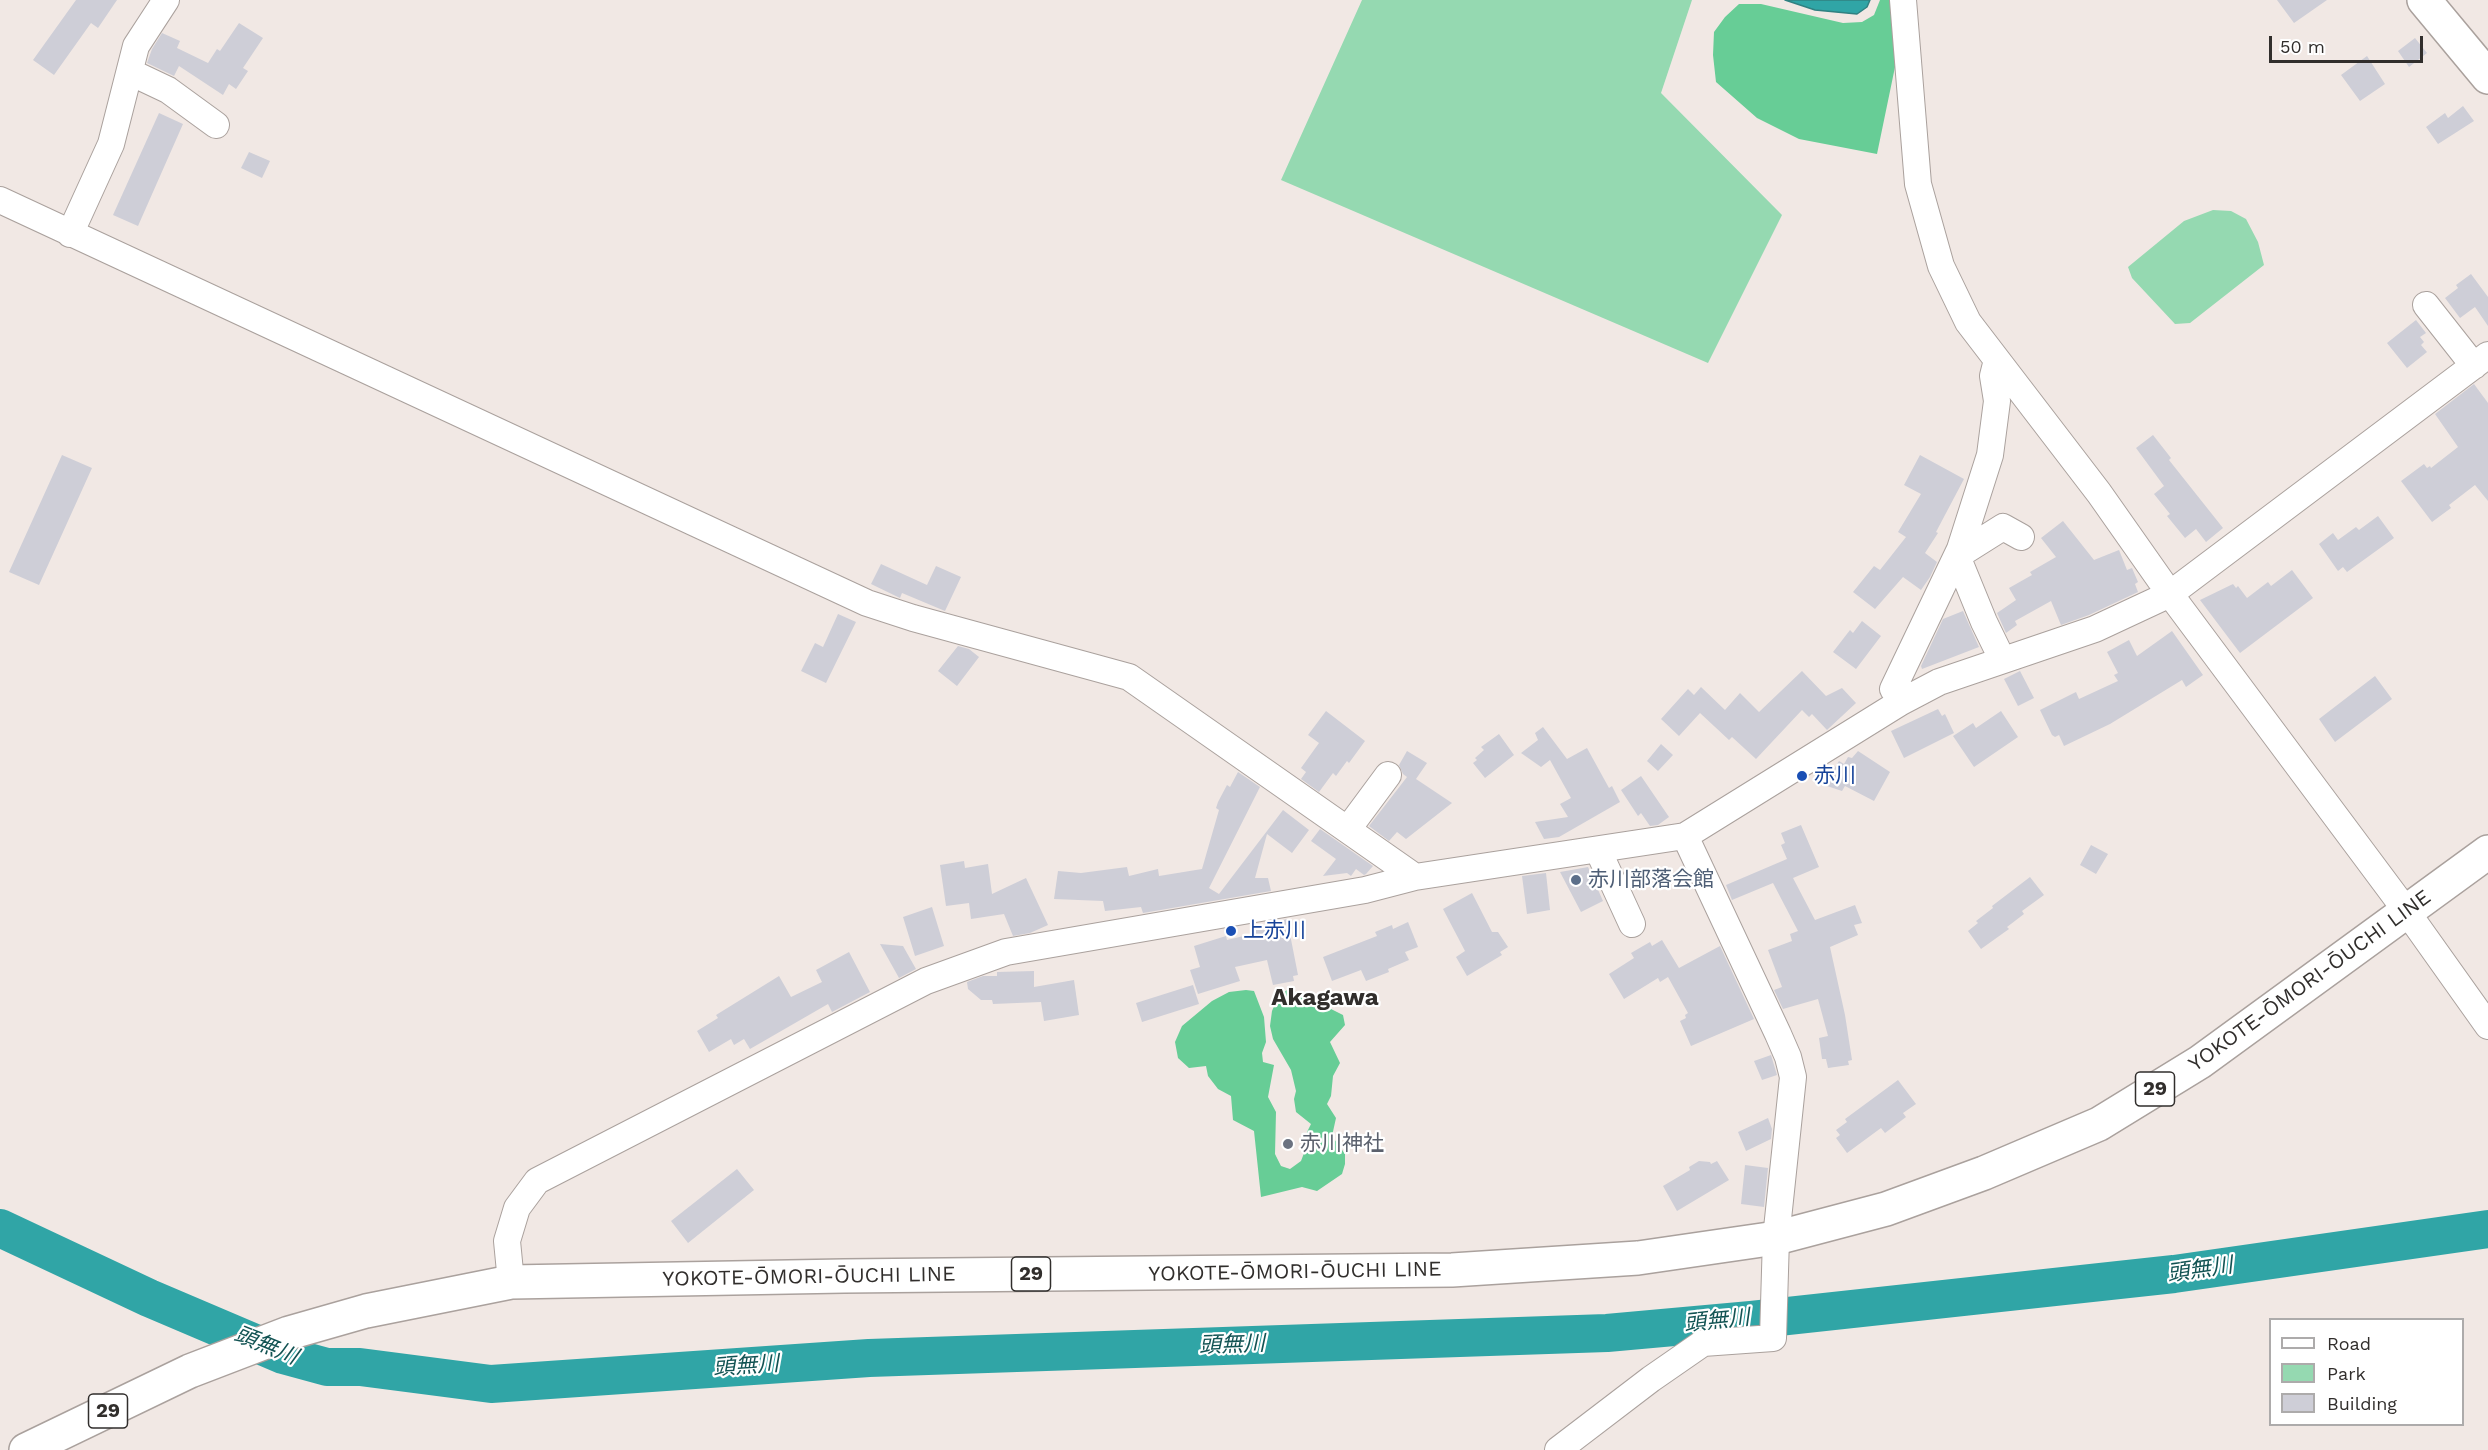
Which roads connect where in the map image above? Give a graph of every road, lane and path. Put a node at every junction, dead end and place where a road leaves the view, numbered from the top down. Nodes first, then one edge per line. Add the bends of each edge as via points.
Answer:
1 (166, 0) edge
2 (1904, 0) edge
3 (2424, 0) edge
4 (130, 72) junction
5 (2488, 77) edge
6 (216, 125) dead end
7 (0, 200) edge
8 (70, 234) junction
9 (2426, 304) dead end
10 (1997, 360) junction
11 (2481, 360) edge
12 (2020, 537) dead end
13 (1957, 556) junction
14 (2170, 594) junction
15 (2002, 659) junction
16 (1901, 702) junction
17 (1388, 775) dead end
18 (1348, 829) junction
19 (1685, 836) junction
20 (1598, 850) junction
21 (2488, 852) edge
22 (1415, 877) junction
23 (2407, 912) junction
24 (1632, 924) dead end
25 (2488, 1026) edge
26 (1776, 1238) junction
27 (511, 1282) junction
28 (26, 1450) edge
29 (1558, 1450) edge

1 - 4 street via 136,46
2 - 10 street via 1918,183 1941,266 1968,322
3 - 5 main road
4 - 6 street via 168,90
4 - 8 street via 111,144
7 - 8 street
8 - 18 street via 867,603 1129,677
9 - 11 street
10 - 13 street via 1993,376 1997,401 1990,455
10 - 14 street
11 - 14 street
12 - 13 street via 2003,527
13 - 15 street
13 - 16 street via 1893,689
14 - 15 street via 2095,629
14 - 23 street
15 - 16 street via 1939,682
16 - 19 street
17 - 18 street
18 - 22 street
19 - 20 street
19 - 26 street via 1778,1034 1793,1077
20 - 22 street
20 - 24 street
21 - 23 main road, YOKOTE-ŌMORI-ŌUCHI LINE / 29
22 - 27 street via 1365,890 1006,952 926,981 537,1181 517,1208 507,1241
23 - 25 street
23 - 26 main road, YOKOTE-ŌMORI-ŌUCHI LINE / 29 via 2200,1062 2099,1124 1886,1209
26 - 27 main road, YOKOTE-ŌMORI-ŌUCHI LINE / 29 via 1638,1258 1452,1270
26 - 29 street via 1773,1338 1703,1343
27 - 28 main road, YOKOTE-ŌMORI-ŌUCHI LINE / 29 via 366,1311 289,1334 190,1371

